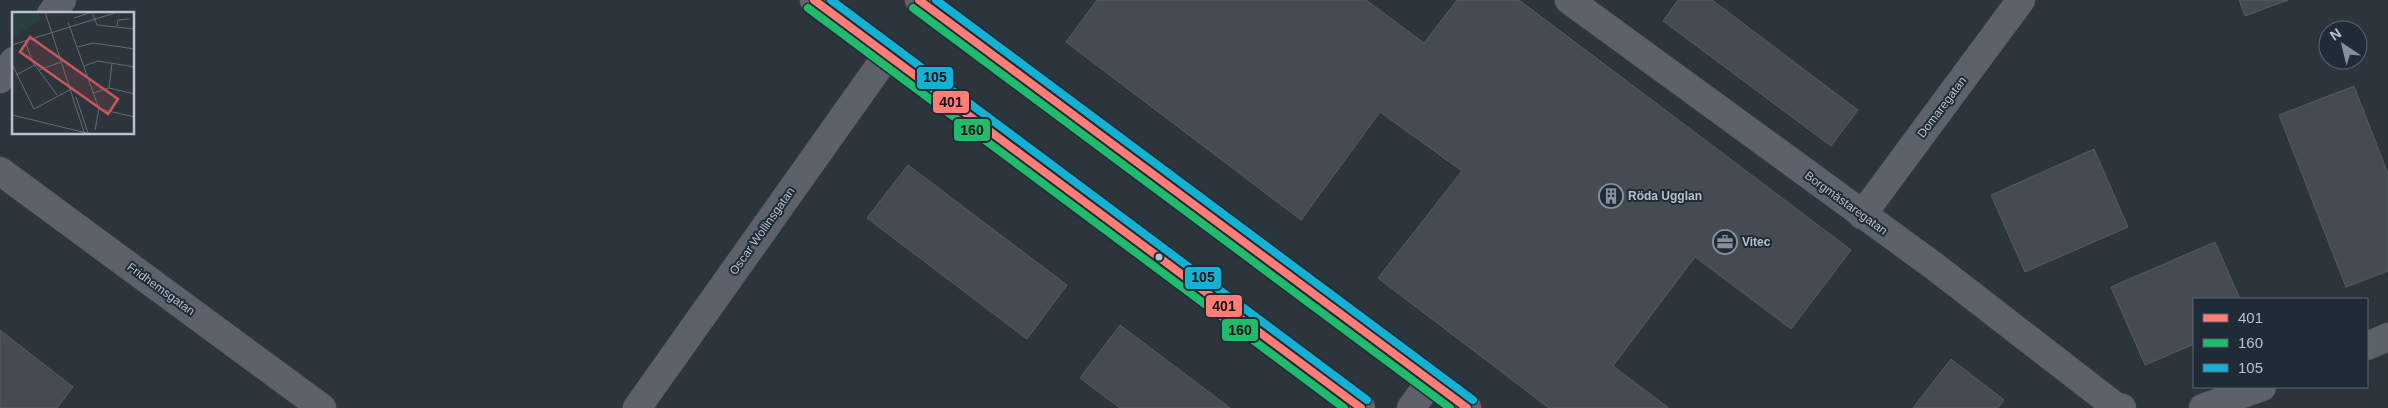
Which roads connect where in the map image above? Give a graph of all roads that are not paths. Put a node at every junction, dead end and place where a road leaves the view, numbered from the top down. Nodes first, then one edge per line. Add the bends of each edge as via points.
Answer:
1 (62, 0) edge
2 (814, 0) edge
3 (919, 0) edge
4 (1569, 0) edge
5 (2022, 0) edge
6 (53, 12) edge
7 (888, 54) junction
8 (12, 64) edge
9 (0, 79) edge
10 (0, 171) edge
11 (1862, 215) junction
12 (2388, 337) edge
13 (2368, 346) edge
14 (1431, 381) junction
15 (2259, 388) edge
16 (322, 408) edge
17 (637, 408) edge
18 (1361, 408) edge
19 (1411, 408) edge
20 (1467, 408) edge
21 (2122, 408) edge
22 (2203, 408) edge

1 - 6 street
2 - 7 main road
3 - 14 main road
4 - 11 street, Borgmästaregatan
5 - 11 street, Domaregatan
7 - 17 street, Oscar Wollinsgatan
7 - 18 main road
8 - 9 street
10 - 16 street, Fridhemsgatan
11 - 21 street, Borgmästaregatan
12 - 13 street
14 - 19 street
14 - 20 main road
15 - 22 street

